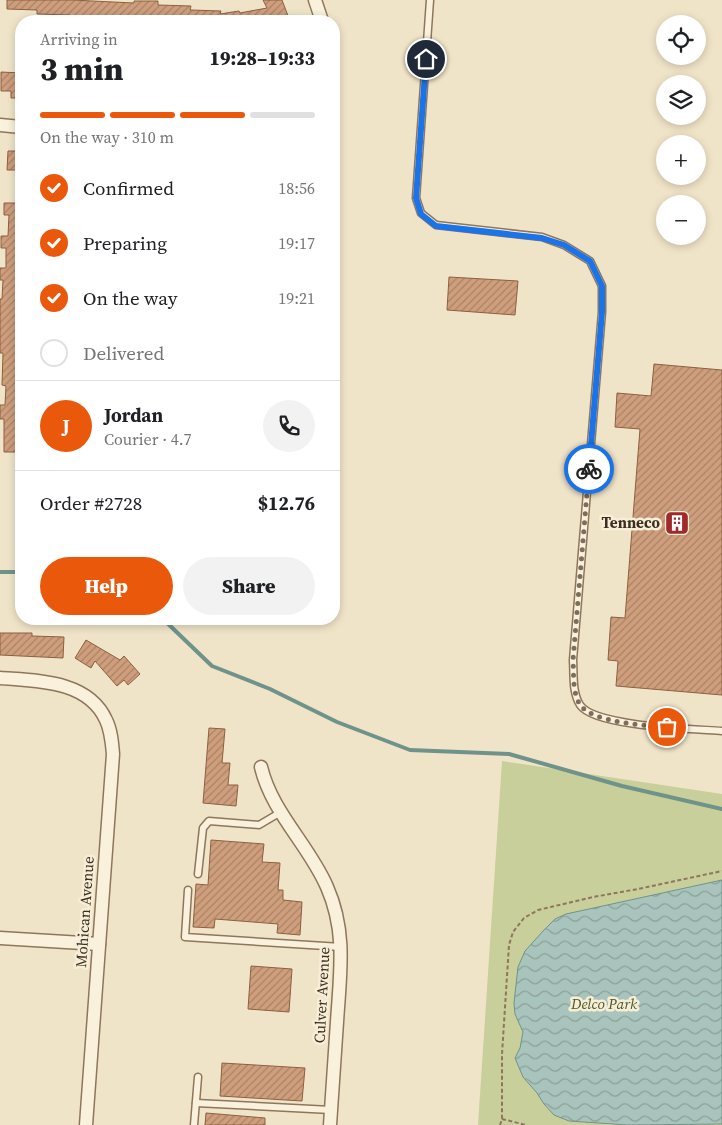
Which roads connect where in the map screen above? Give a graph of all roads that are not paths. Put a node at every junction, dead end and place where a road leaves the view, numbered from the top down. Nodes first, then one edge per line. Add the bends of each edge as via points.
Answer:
1 (315, 0) edge
2 (430, 0) edge
3 (320, 15) edge
4 (0, 125) edge
5 (15, 126) edge
6 (0, 678) edge
7 (722, 731) edge
8 (261, 767) dead end
9 (280, 812) junction
10 (198, 874) dead end
11 (188, 890) dead end
12 (0, 938) edge
13 (99, 944) junction
14 (341, 946) junction
15 (198, 1077) dead end
16 (196, 1103) junction
17 (331, 1110) junction
18 (86, 1125) edge
19 (194, 1125) edge
20 (330, 1125) edge

1 - 3 street
2 - 7 lane via 416,198 421,214 436,226 542,238 564,245 590,261 602,286 573,660 574,690 581,706 597,716 630,724
4 - 5 street
6 - 13 street, Mohican Avenue via 40,681 73,689 97,706 106,720 113,754
8 - 9 street, Culver Avenue
9 - 10 lane via 259,825 209,821 203,828
9 - 14 street, Culver Avenue via 328,888 338,916
11 - 14 lane via 185,937
12 - 13 street
13 - 18 street, Mohican Avenue
14 - 17 street, Culver Avenue
15 - 16 lane
16 - 17 lane
16 - 19 lane
17 - 20 street, Culver Avenue

